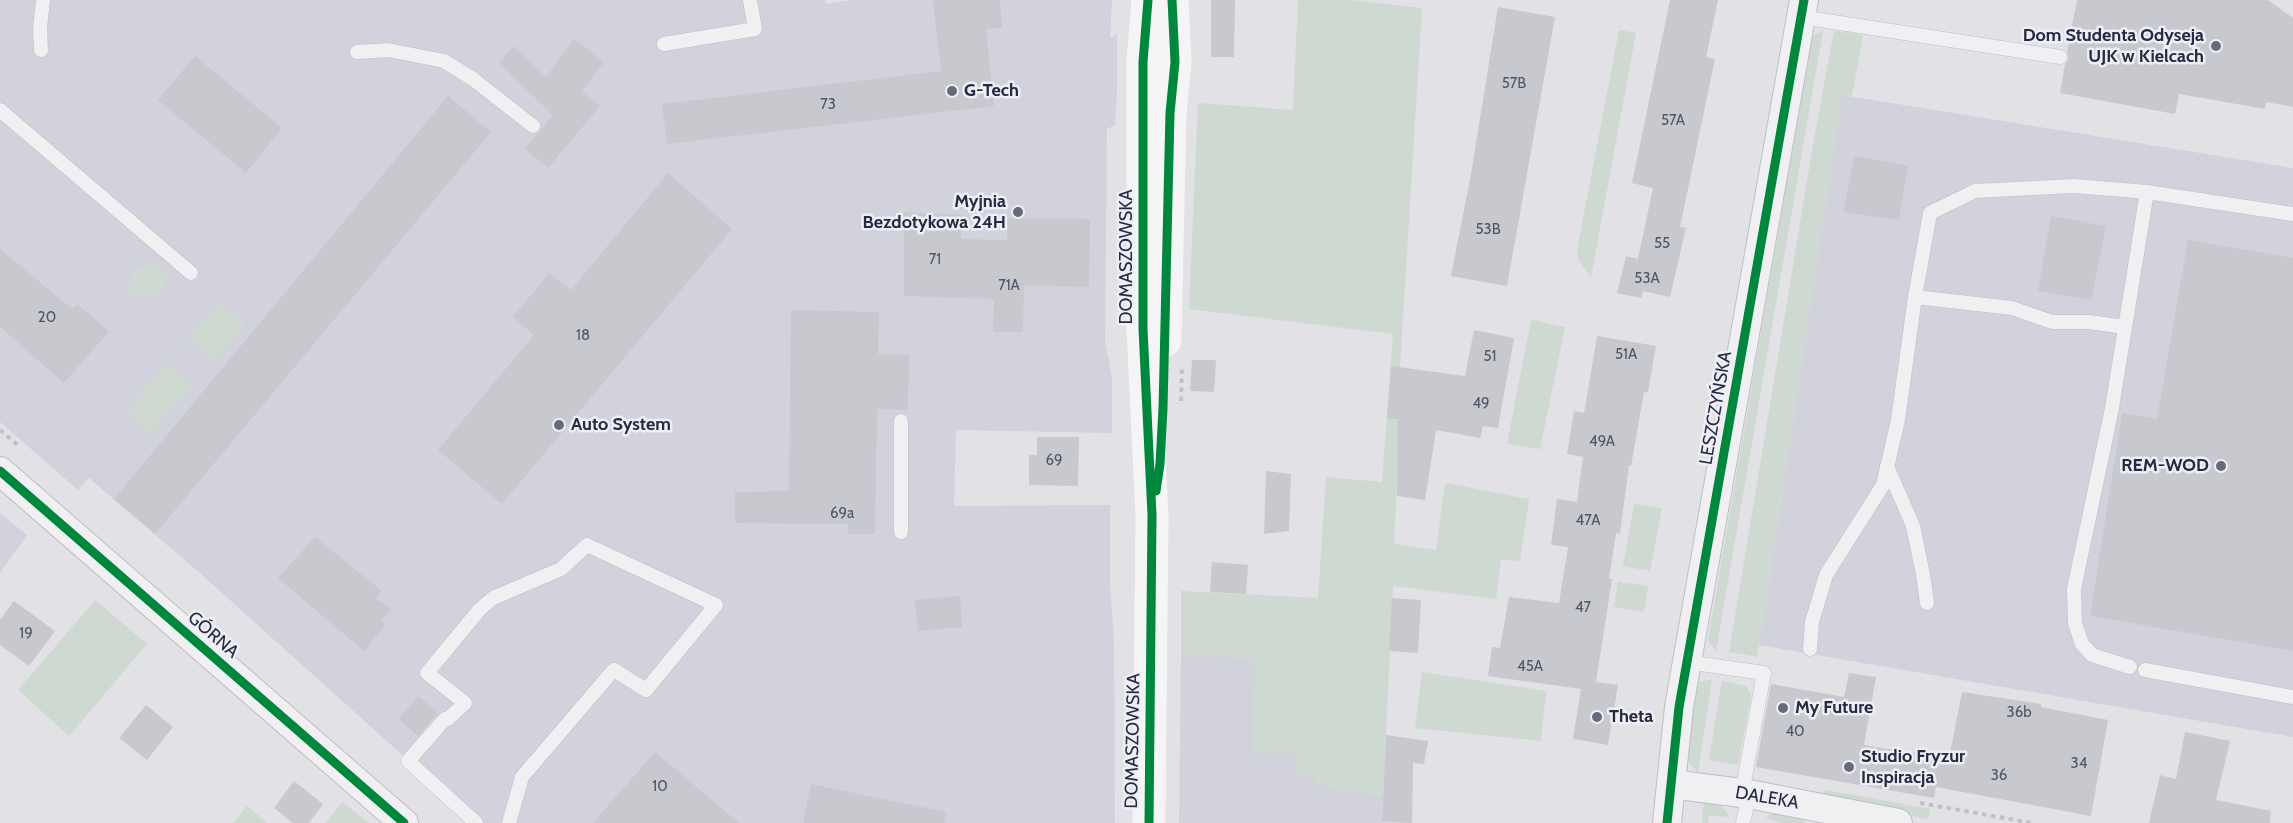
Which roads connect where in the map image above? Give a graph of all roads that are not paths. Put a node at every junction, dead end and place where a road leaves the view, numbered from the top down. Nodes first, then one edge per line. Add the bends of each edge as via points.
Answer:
1 (43, 0) edge
2 (750, 0) edge
3 (1148, 0) edge
4 (1172, 0) edge
5 (1802, 8) edge
6 (664, 44) dead end
7 (41, 50) dead end
8 (357, 52) dead end
9 (2060, 57) dead end
10 (0, 110) edge
11 (532, 126) dead end
12 (2147, 192) junction
13 (2293, 214) edge
14 (191, 273) dead end
15 (1915, 297) junction
16 (2125, 327) junction
17 (901, 421) dead end
18 (1887, 466) junction
19 (0, 471) edge
20 (1152, 515) junction
21 (902, 532) dead end
22 (1927, 603) dead end
23 (1810, 649) dead end
24 (1687, 662) junction
25 (2130, 668) dead end
26 (2145, 670) dead end
27 (2293, 697) edge
28 (1671, 784) junction
29 (1745, 793) junction
30 (404, 823) edge
31 (476, 823) edge
32 (508, 823) edge
33 (1149, 823) edge
34 (1667, 823) edge
35 (1743, 823) edge
36 (1898, 823) edge

1 - 7 lane
2 - 6 lane via 755,29
3 - 20 street, DOMASZOWSKA via 1143,62 1143,329
4 - 20 street, DOMASZOWSKA via 1175,62 1170,113 1163,397 1160,464
5 - 9 lane
5 - 24 street, LESZCZYŃSKA
8 - 11 lane via 388,50 444,61
10 - 14 lane
12 - 13 lane
12 - 15 lane via 2074,186 1975,191 1930,213
12 - 16 lane
15 - 16 lane via 2012,308 2052,322
15 - 18 lane via 1898,420
16 - 25 lane via 2074,589 2075,623 2082,644 2092,656
17 - 21 lane
18 - 22 lane via 1913,526
18 - 23 lane via 1883,485 1826,575 1812,622
19 - 30 street, GÓRNA
20 - 33 street, DOMASZOWSKA
24 - 28 street, LESZCZYŃSKA
24 - 29 lane via 1764,673
26 - 27 lane
28 - 29 street, DALEKA
28 - 34 street, LESZCZYŃSKA
29 - 35 lane
29 - 36 street, DALEKA
31 - 32 lane via 408,761 445,719 465,703 427,673 480,609 493,598 561,569 587,545 716,605 646,690 614,670 611,673 522,777

